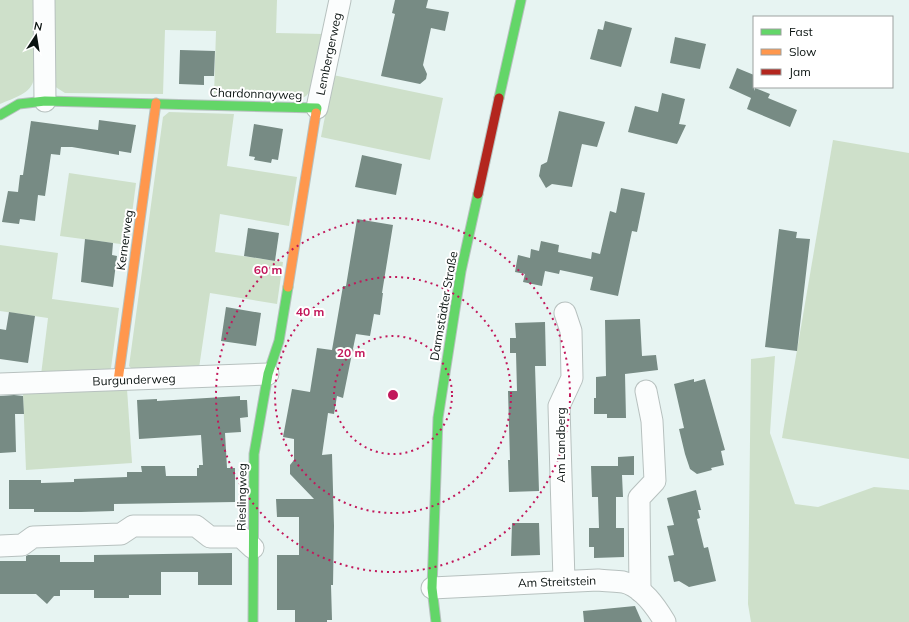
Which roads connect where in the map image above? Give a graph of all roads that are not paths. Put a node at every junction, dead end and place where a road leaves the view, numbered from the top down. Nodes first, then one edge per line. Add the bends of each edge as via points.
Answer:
1 (44, 0) edge
2 (340, 0) edge
3 (521, 0) edge
4 (45, 101) junction
5 (156, 103) junction
6 (317, 108) junction
7 (0, 115) edge
8 (565, 313) dead end
9 (268, 374) junction
10 (118, 381) junction
11 (0, 384) edge
12 (646, 391) dead end
13 (0, 546) edge
14 (253, 548) junction
15 (564, 581) junction
16 (432, 588) junction
17 (640, 591) junction
18 (252, 622) edge
19 (436, 622) edge
20 (665, 622) edge

1 - 4 street
2 - 6 street, Lembergerweg
3 - 16 street, Darmstädter Straße via 453,311 438,418
4 - 5 street, Chardonnayweg
4 - 7 street, Chardonnayweg via 19,104
5 - 6 street, Chardonnayweg
5 - 10 street, Kernerweg
6 - 9 street, Chardonnayweg via 279,341
8 - 15 street, Am Landberg via 571,331 572,378 559,406
9 - 10 street, Burgunderweg
9 - 14 street, Rieslingweg via 254,454
10 - 11 street, Burgunderweg
12 - 17 street via 652,421 655,481 639,498
13 - 14 street via 22,545 33,537 121,534 133,526 196,526 210,537 241,537
14 - 18 street, Rieslingweg
15 - 16 street, Am Streitstein
15 - 17 street, Am Streitstein via 624,582
16 - 19 street, Darmstädter Straße
17 - 20 street, Am Streitstein via 654,605

